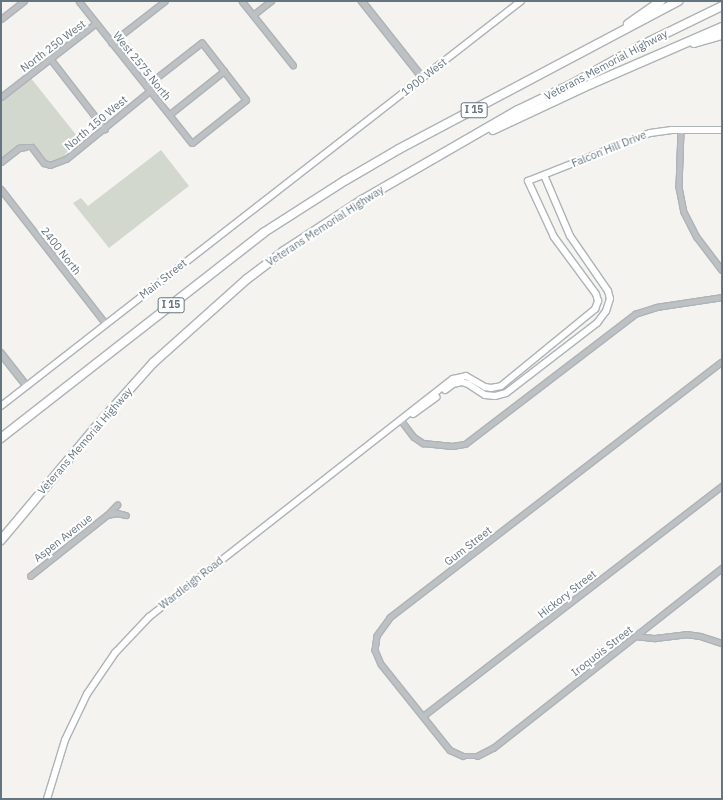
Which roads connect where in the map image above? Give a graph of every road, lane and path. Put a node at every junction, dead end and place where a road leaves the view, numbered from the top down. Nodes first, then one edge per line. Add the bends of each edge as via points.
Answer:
1 (24, 1) edge
2 (79, 1) edge
3 (165, 1) edge
4 (242, 1) edge
5 (271, 1) edge
6 (362, 1) edge
7 (521, 1) edge
8 (661, 1) edge
9 (678, 1) edge
10 (722, 6) edge
11 (253, 15) junction
12 (1, 19) edge
13 (96, 23) junction
14 (722, 27) edge
15 (722, 35) edge
16 (603, 42) junction
17 (111, 43) junction
18 (665, 52) junction
19 (50, 58) junction
20 (293, 66) dead end
21 (224, 71) junction
22 (423, 78) junction
23 (148, 85) junction
24 (151, 90) junction
25 (1, 97) edge
26 (170, 114) junction
27 (105, 128) junction
28 (681, 130) junction
29 (722, 130) edge
30 (467, 142) junction
31 (326, 153) joint
32 (1, 162) edge
33 (544, 175) junction
34 (1, 189) edge
35 (722, 268) edge
36 (722, 297) edge
37 (106, 324) junction
38 (1, 353) edge
39 (722, 362) edge
40 (27, 386) junction
41 (1, 406) edge
42 (401, 420) junction
43 (1, 438) edge
44 (722, 486) edge
45 (117, 505) dead end
46 (107, 515) junction
47 (126, 516) dead end
48 (1, 540) edge
49 (722, 568) edge
50 (30, 576) dead end
51 (635, 636) junction
52 (722, 644) edge
53 (423, 716) junction
54 (493, 748) joint
55 (47, 799) edge

1 - 12 street
2 - 13 street, West 2575 North
3 - 17 street
4 - 11 street
5 - 11 street
6 - 22 street
7 - 22 main road, 1900 West
8 - 16 highway
9 - 16 highway, Veterans Memorial Highway / I 15
10 - 30 highway, Veterans Memorial Highway / I 15 via 518,110
11 - 20 street
13 - 17 street, West 2575 North
13 - 19 street, North 250 West
14 - 18 highway
15 - 18 highway
16 - 43 highway, Veterans Memorial Highway / I 15 via 399,149 263,233
17 - 23 street, West 2575 North
18 - 30 highway
19 - 25 street, North 250 West
19 - 27 street
21 - 23 street via 202,43
21 - 26 street
21 - 26 street, West 2575 North via 246,100 192,142
22 - 31 main road, 1900 West
23 - 24 street, West 2575 North
24 - 26 street, West 2575 North
24 - 27 street, North 150 West
27 - 32 street, North 150 West via 66,159 50,165 44,163 32,148 26,147 20,148
28 - 29 main road, Falcon Hill Drive
28 - 33 main road, Falcon Hill Drive via 657,131 630,139
28 - 35 street via 679,187 684,212 693,231
30 - 48 highway, Veterans Memorial Highway / I 15 via 362,200 284,251 247,279 153,363
31 - 37 main road, Main Street
33 - 42 main road via 570,236 608,291 609,302 604,314 597,323 506,393 488,396 468,384 456,383 417,412
33 - 42 main road, Falcon Hill Drive via 525,182 554,237 596,294 596,307 503,385 488,388 469,377 456,377
34 - 37 street, 2400 North
36 - 42 street via 656,307 635,314 465,444 456,446 423,443 414,437
37 - 40 main road, Main Street
38 - 40 street
39 - 53 street, Gum Street via 386,622 377,636 375,650 381,664
40 - 41 main road, Main Street
42 - 55 main road, Wardleigh Road via 164,604 130,635 104,667 80,706 62,746
44 - 53 street, Hickory Street
45 - 46 street, Aspen Avenue
46 - 47 street, Aspen Avenue via 116,513
46 - 50 street, Aspen Avenue
49 - 51 street, Iroquois Street
51 - 52 street via 655,638 686,634
51 - 54 street, Iroquois Street
53 - 54 street, Gum Street via 450,750 463,756 476,756

